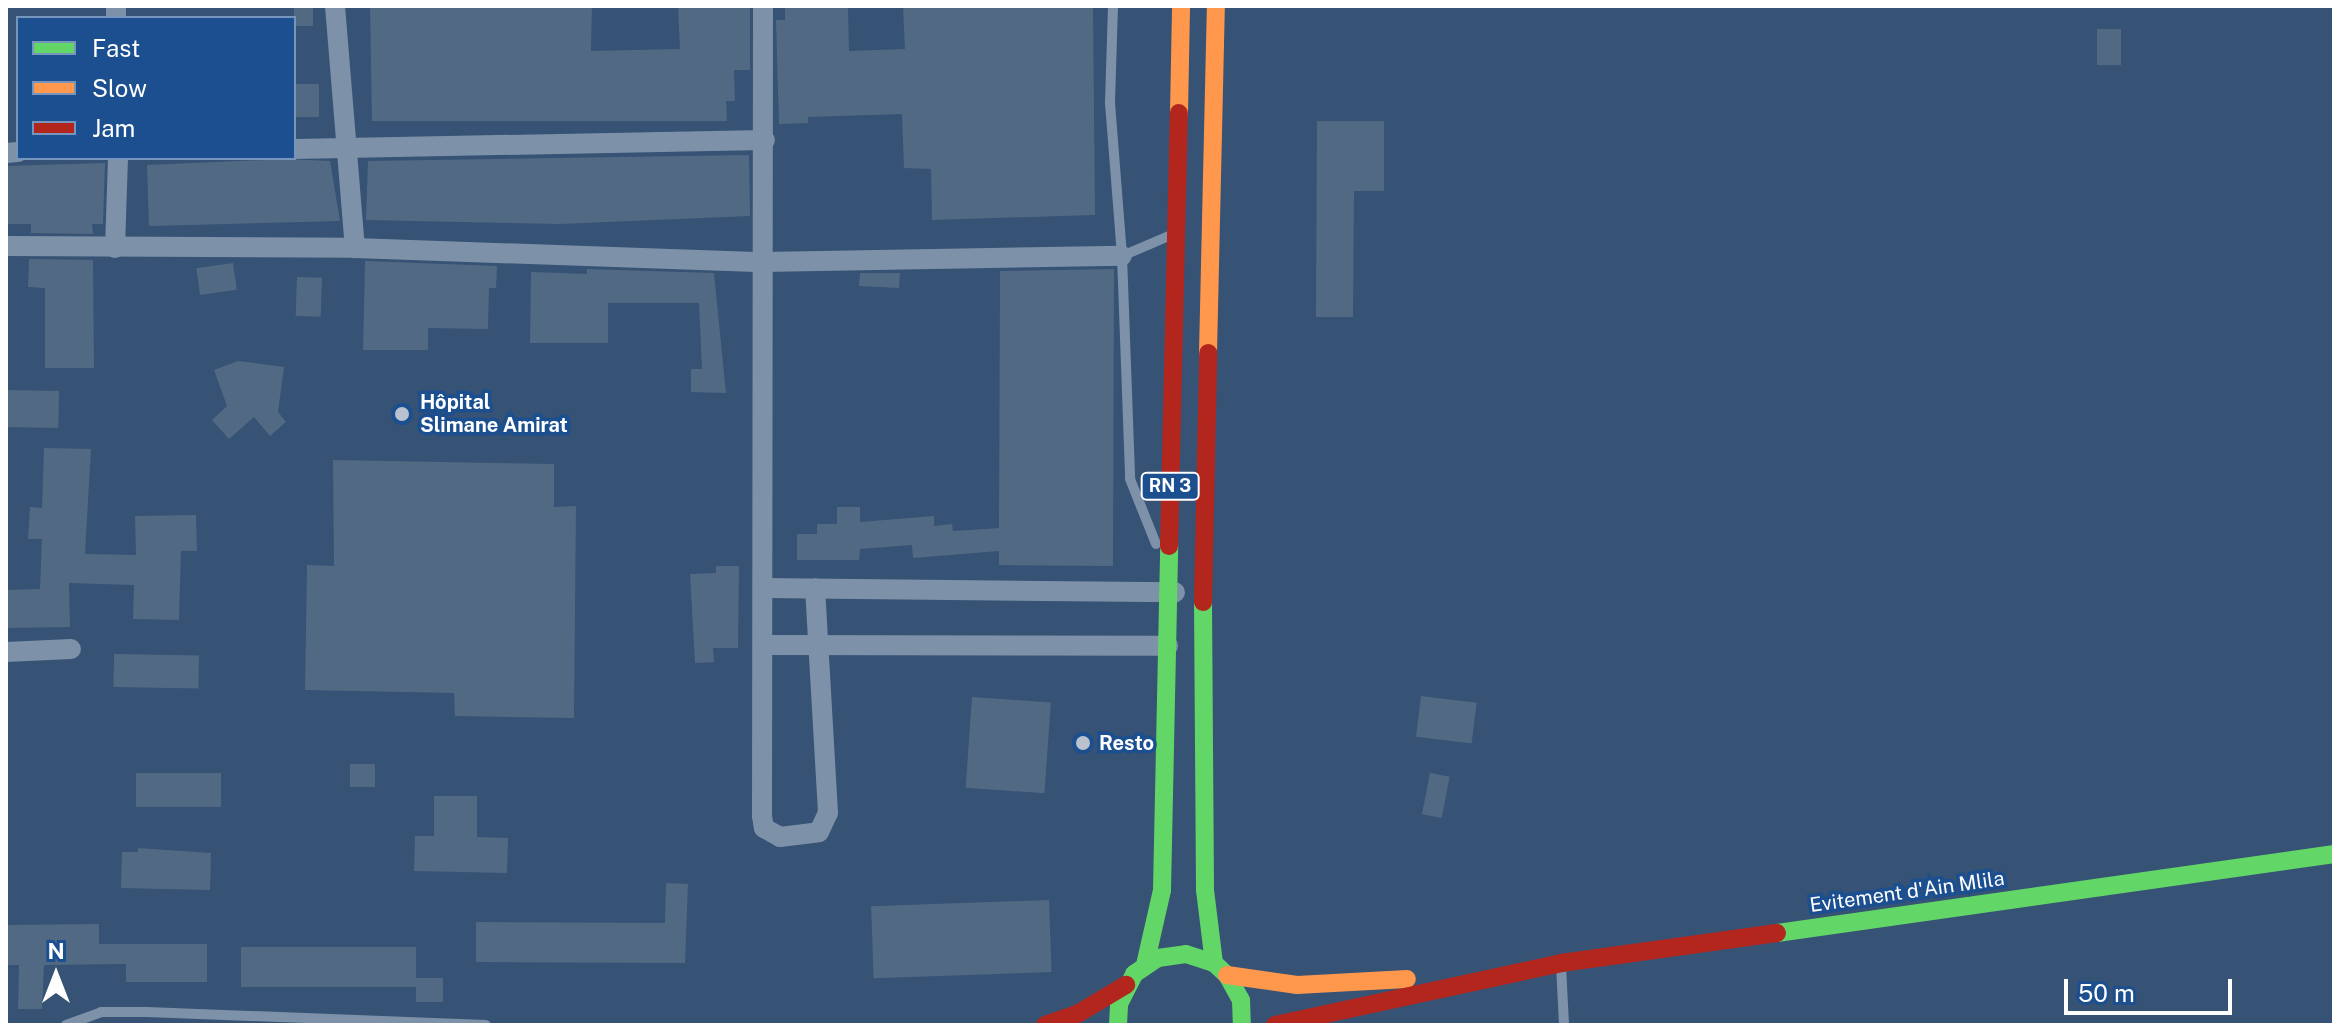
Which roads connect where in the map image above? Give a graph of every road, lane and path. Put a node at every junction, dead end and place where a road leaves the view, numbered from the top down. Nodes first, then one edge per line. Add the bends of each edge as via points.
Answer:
1 (335, 6) edge
2 (763, 6) edge
3 (1113, 6) edge
4 (1181, 6) edge
5 (1216, 6) edge
6 (765, 140) junction
7 (348, 148) junction
8 (296, 149) edge
9 (118, 160) edge
10 (1176, 232) junction
11 (6, 246) edge
12 (115, 248) junction
13 (355, 248) junction
14 (1122, 256) junction
15 (763, 262) junction
16 (1168, 584) junction
17 (764, 588) junction
18 (815, 588) junction
19 (1203, 592) junction
20 (764, 645) junction
21 (820, 646) junction
22 (1168, 646) junction
23 (71, 649) dead end
24 (6, 652) edge
25 (2334, 854) edge
26 (1561, 963) junction
27 (1145, 965) junction
28 (1220, 969) junction
29 (1487, 975) junction
30 (1126, 985) junction
31 (66, 1025) edge
32 (486, 1025) edge
33 (1045, 1025) edge
34 (1118, 1025) edge
35 (1242, 1025) edge
36 (1275, 1025) edge
37 (1564, 1025) edge

1 - 7 street
2 - 6 street
3 - 14 lane via 1110,103
4 - 10 main road, RN 3
5 - 19 main road, RN 3
6 - 7 street
6 - 15 street
7 - 8 street
7 - 13 street
9 - 12 street
10 - 14 lane
10 - 16 main road, RN 3
11 - 12 street
12 - 13 street
13 - 15 street
14 - 15 street
14 - 16 lane via 1130,479
15 - 17 street
16 - 18 street
16 - 19 street
16 - 22 main road, RN 3
17 - 18 street
17 - 20 street
18 - 21 street
19 - 28 main road, RN 3 via 1205,890
20 - 21 street
20 - 21 street via 762,816 764,828 780,837 819,832 828,813
21 - 22 street
22 - 27 main road, RN 3 via 1162,890
23 - 24 street
25 - 26 main road, Evitement d'Ain Mlila
26 - 29 main road, Evitement d'Ain Mlila
26 - 37 lane
27 - 28 main road via 1186,954
27 - 30 main road
28 - 29 main road via 1297,985
28 - 35 main road via 1241,1000
29 - 36 main road
30 - 33 main road via 1079,1013
30 - 34 main road
31 - 32 lane via 101,1012

